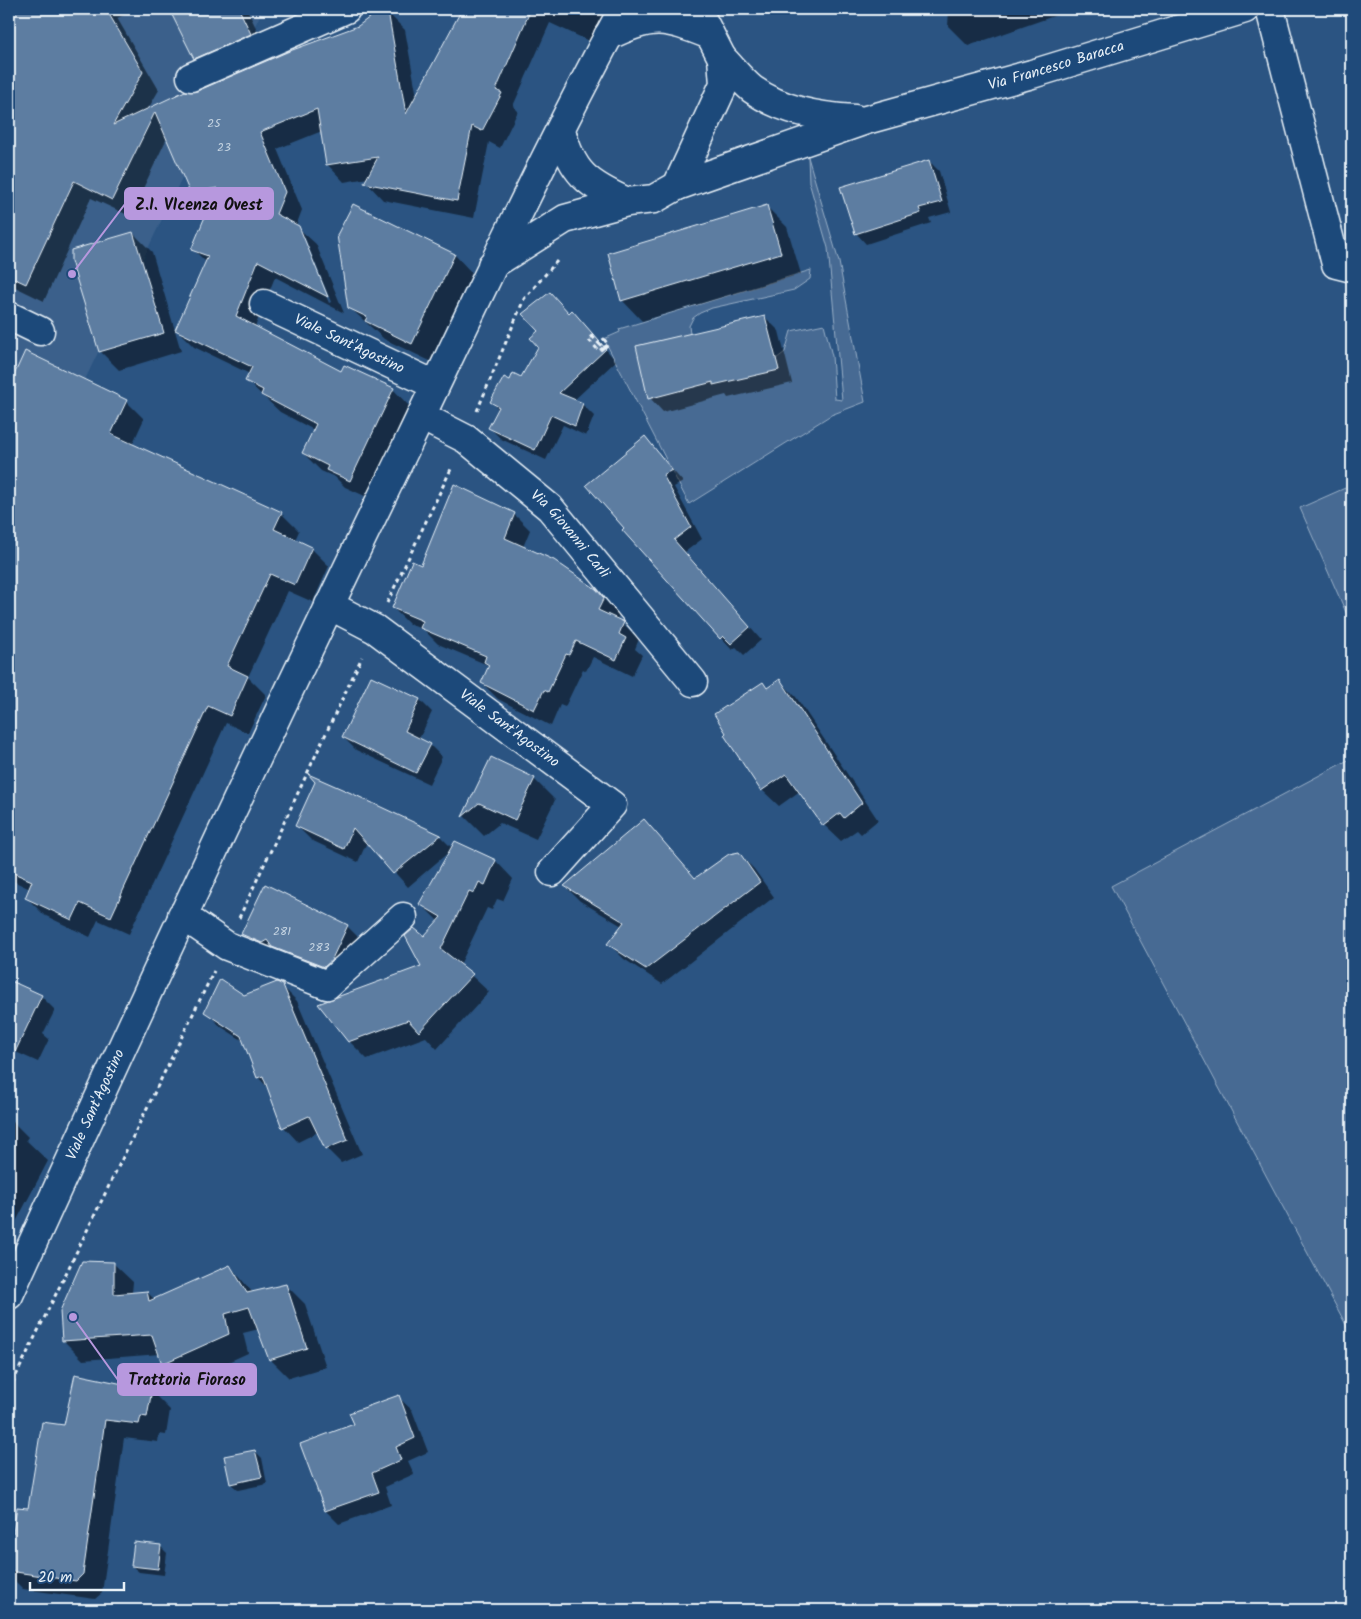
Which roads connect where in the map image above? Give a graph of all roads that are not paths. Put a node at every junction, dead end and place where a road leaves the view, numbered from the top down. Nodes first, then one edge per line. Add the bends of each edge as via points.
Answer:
1 (346, 9) edge
2 (623, 9) edge
3 (698, 9) edge
4 (1245, 9) edge
5 (1270, 9) edge
6 (608, 36) junction
7 (716, 46) junction
8 (191, 77) dead end
9 (866, 120) junction
10 (562, 130) junction
11 (677, 186) junction
12 (626, 202) junction
13 (492, 265) junction
14 (1352, 268) edge
15 (264, 304) dead end
16 (9, 316) edge
17 (40, 331) dead end
18 (435, 385) junction
19 (421, 416) junction
20 (329, 605) junction
21 (693, 682) dead end
22 (552, 872) dead end
23 (182, 915) junction
24 (404, 917) dead end
25 (9, 1295) edge

1 - 8 street
2 - 6 street, Viale Sant'Agostino
3 - 7 street
4 - 9 street, Via Francesco Baracca
5 - 14 street via 1336,264
6 - 7 street via 632,24 653,19 683,24
6 - 10 street, Viale Sant'Agostino
7 - 9 street, Via Francesco Baracca via 752,89 783,106 820,117
7 - 11 street via 724,84
9 - 11 street, Via Francesco Baracca
10 - 12 street via 567,152 586,179
10 - 13 street, Viale Sant'Agostino
11 - 12 street via 654,199
12 - 13 street via 565,219
13 - 18 street, Viale Sant'Agostino
15 - 18 street, Viale Sant'Agostino
16 - 17 street
18 - 19 street, Viale Sant'Agostino
19 - 20 street, Viale Sant'Agostino
19 - 21 street, Via Giovanni Carli via 466,439 550,508
20 - 22 street, Viale Sant'Agostino via 375,629 612,805
20 - 23 street, Viale Sant'Agostino
23 - 24 street via 226,946 327,985
23 - 25 street, Viale Sant'Agostino

